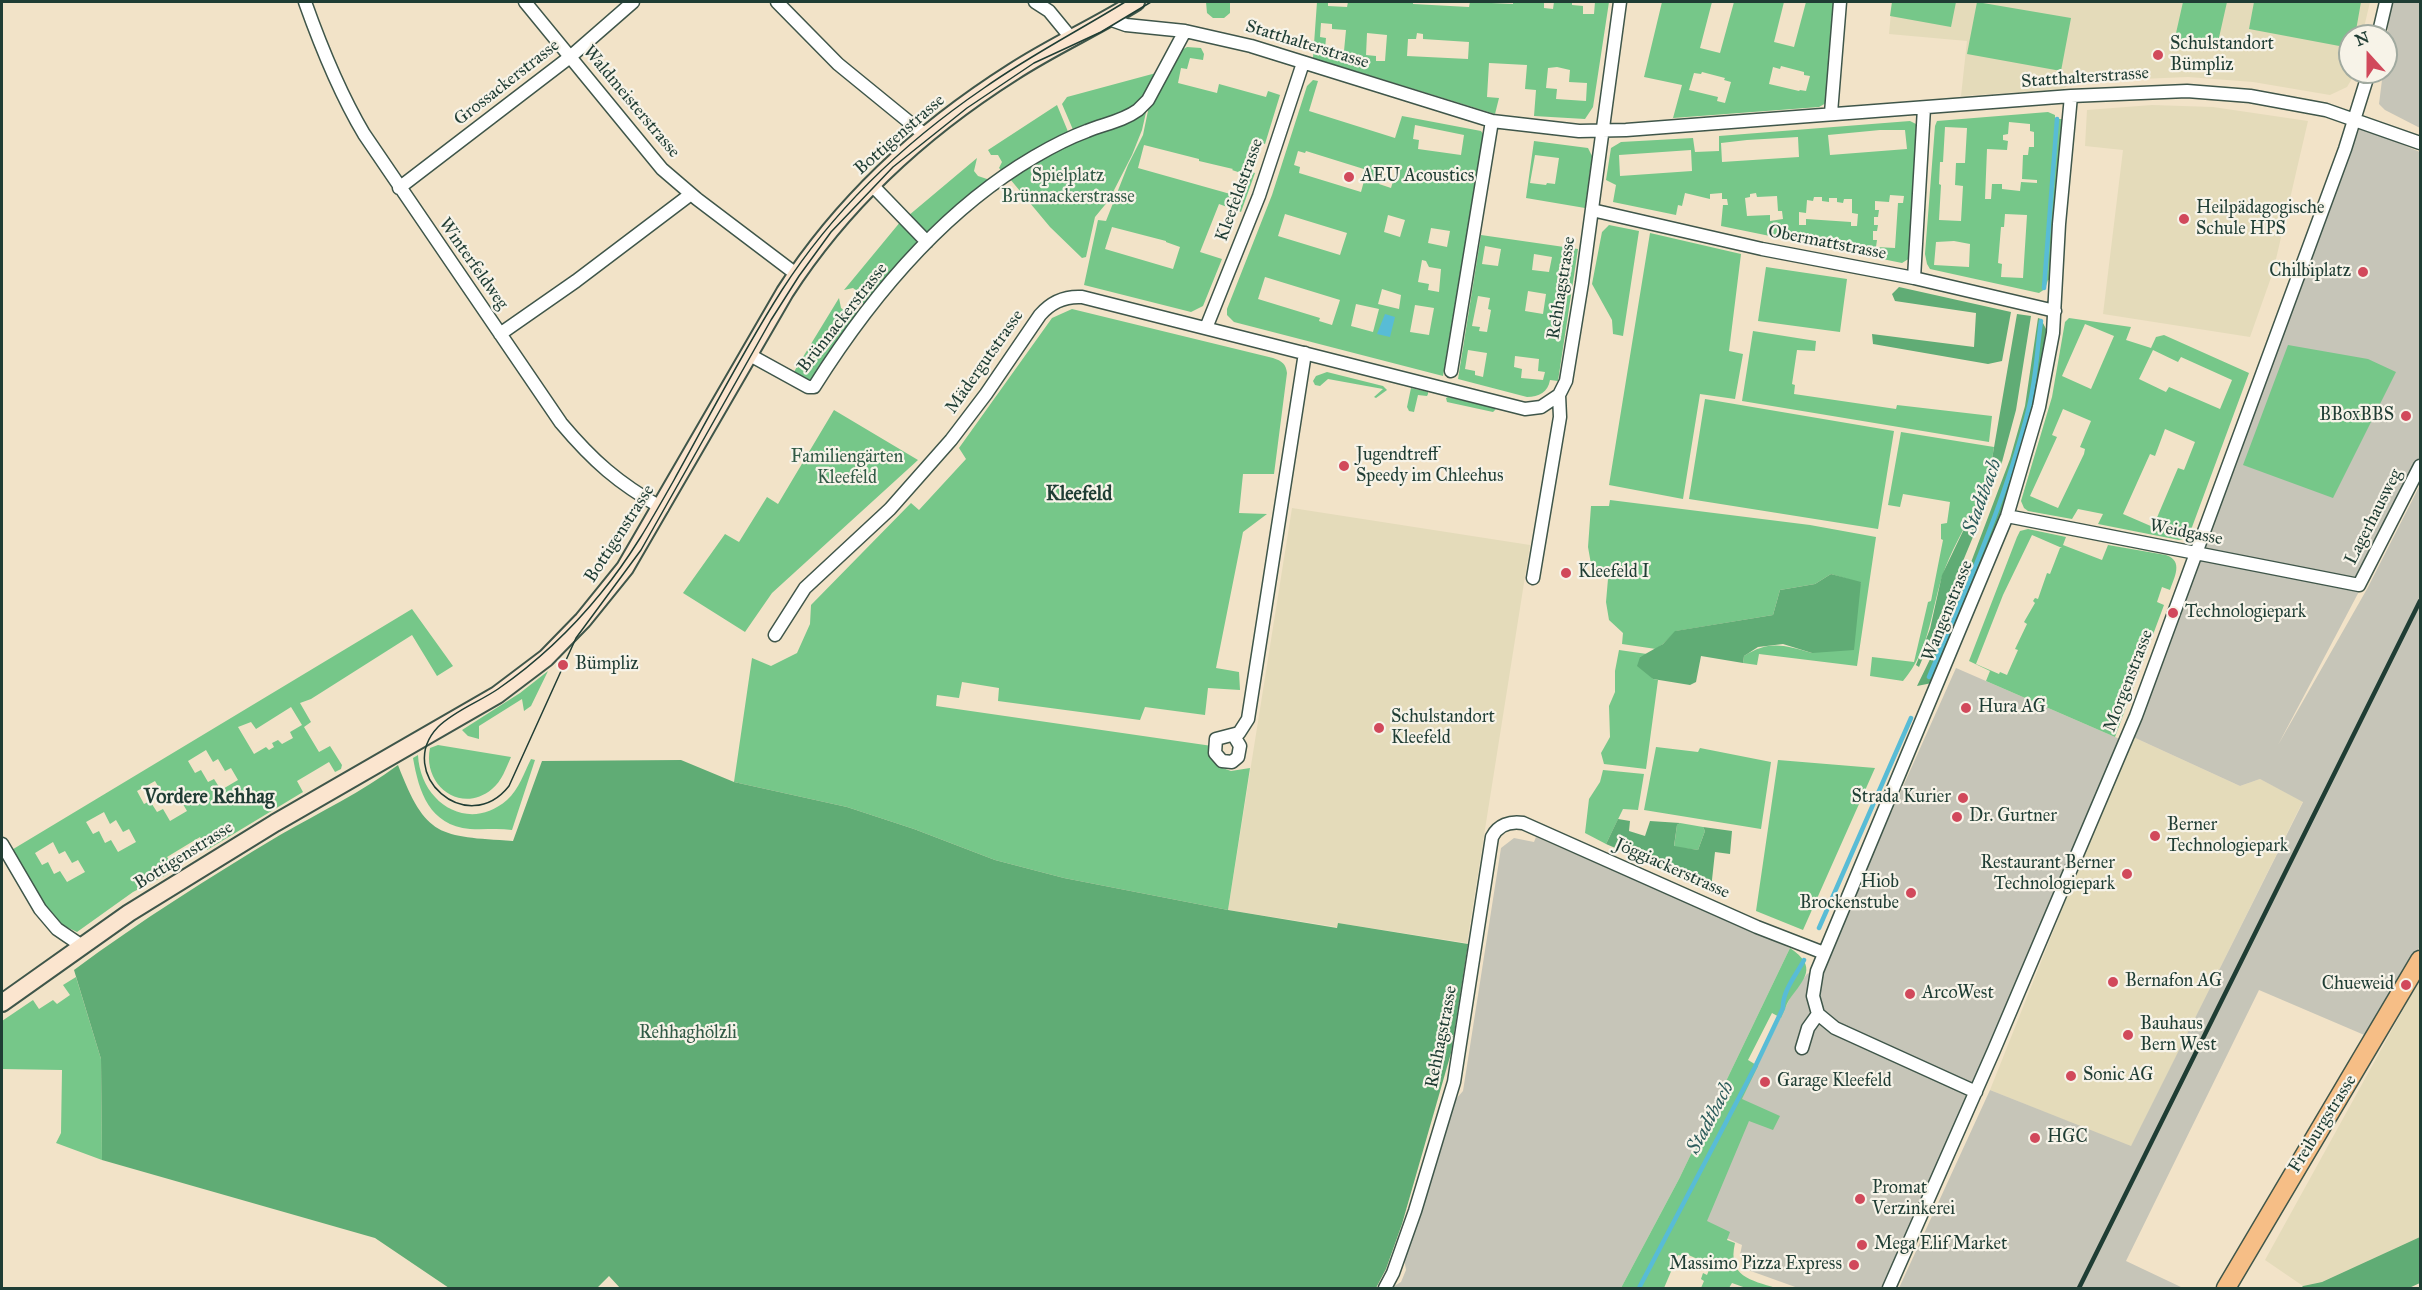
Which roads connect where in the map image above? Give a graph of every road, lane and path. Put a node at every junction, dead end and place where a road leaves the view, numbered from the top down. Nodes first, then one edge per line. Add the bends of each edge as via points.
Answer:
1 (305, 2) edge
2 (525, 2) edge
3 (633, 2) edge
4 (777, 2) edge
5 (1035, 2) edge
6 (1136, 2) edge
7 (1620, 2) edge
8 (1840, 2) edge
9 (2386, 2) edge
10 (1109, 20) junction
11 (2381, 24) edge
12 (1185, 31) junction
13 (1072, 39) junction
14 (570, 57) junction
15 (1304, 63) junction
16 (2365, 84) edge
17 (2071, 96) junction
18 (1924, 108) junction
19 (1832, 113) junction
20 (2354, 119) junction
21 (1492, 121) junction
22 (1602, 131) junction
23 (925, 135) junction
24 (2421, 143) edge
25 (871, 184) junction
26 (399, 188) junction
27 (691, 194) junction
28 (1592, 210) junction
29 (927, 242) junction
30 (796, 274) junction
31 (1914, 278) junction
32 (2055, 311) junction
33 (1206, 328) junction
34 (500, 334) junction
35 (1305, 352) junction
36 (748, 354) junction
37 (1451, 371) dead end
38 (1559, 395) junction
39 (2421, 466) edge
40 (662, 508) junction
41 (2007, 516) junction
42 (2195, 554) junction
43 (1533, 578) dead end
44 (2359, 585) joint
45 (775, 636) dead end
46 (1234, 736) dead end
47 (1505, 825) joint
48 (2, 844) edge
49 (82, 946) junction
50 (1824, 953) junction
51 (2421, 960) edge
52 (2, 1003) edge
53 (1818, 1014) junction
54 (1802, 1048) dead end
55 (1976, 1092) junction
56 (1385, 1288) edge
57 (1889, 1288) edge
58 (2226, 1288) edge

1 - 26 street, Winterfeldweg via 344,98
2 - 14 street, Waldmeisterstrasse
3 - 14 street, Grossackerstrasse
4 - 23 street via 831,58
5 - 13 street via 1049,11
6 - 10 street, Bottigenstrasse
7 - 22 street, Rehhagstrasse
8 - 19 street
9 - 11 street
10 - 12 street, Statthalterstrasse
10 - 13 street, Bottigenstrasse
12 - 15 street, Statthalterstrasse
12 - 29 street, Brünnackerstrasse via 1138,110 1065,140 1023,163 975,196
13 - 23 street, Bottigenstrasse via 1012,73
14 - 26 street, Grossackerstrasse
14 - 27 street, Waldmeisterstrasse via 657,163
15 - 21 street, Statthalterstrasse
15 - 33 street, Kleefeldstrasse via 1259,196
16 - 20 street, Morgenstrasse
17 - 18 street, Statthalterstrasse
17 - 20 street, Statthalterstrasse via 2216,92 2289,102
17 - 32 street, Wangenstrasse
18 - 19 street, Statthalterstrasse
18 - 31 street
19 - 22 street, Statthalterstrasse
20 - 24 street, Statthalterstrasse
20 - 42 street, Morgenstrasse
21 - 22 street, Statthalterstrasse
21 - 37 street
22 - 28 street, Rehhagstrasse
23 - 25 street, Bottigenstrasse
25 - 29 street
25 - 30 street, Bottigenstrasse
26 - 34 street, Winterfeldweg
27 - 30 street, Waldmeisterstrasse
27 - 34 street
28 - 31 street, Obermattstrasse via 1762,249
28 - 38 street, Rehhagstrasse via 1566,381
29 - 36 street, Brünnackerstrasse via 849,333 814,387
30 - 36 street, Bottigenstrasse
31 - 32 street, Obermattstrasse
32 - 41 street, Wangenstrasse via 2039,407
33 - 35 street, Mädergutstrasse
33 - 45 street, Mädergutstrasse via 1082,297 1063,299 1047,307 951,440 890,510 805,588
34 - 40 street, Winterfeldweg via 582,448 610,474
35 - 38 street, Mädergutstrasse via 1525,409 1541,407
35 - 46 street via 1248,719 1243,730
36 - 40 street, Bottigenstrasse
38 - 43 street, Rehhagstrasse via 1560,417
39 - 44 street, Lagerhausweg
40 - 49 street, Bottigenstrasse via 626,568 602,598 562,643 514,683 275,823
41 - 42 street, Weidgasse
41 - 50 street, Wangenstrasse
42 - 44 street, Weidgasse
42 - 55 street, Morgenstrasse via 2126,741
47 - 50 street, Jöggiackerstrasse via 1519,822 1530,826
47 - 56 street, Rehhagstrasse via 1492,837 1454,1082 1415,1211
48 - 49 street via 40,909 57,929
49 - 52 street, Bottigenstrasse
50 - 53 street, Wangenstrasse via 1813,989
51 - 58 main road, Freiburgstrasse
53 - 54 street via 1808,1028
53 - 55 street via 1835,1029
55 - 57 street, Morgenstrasse

